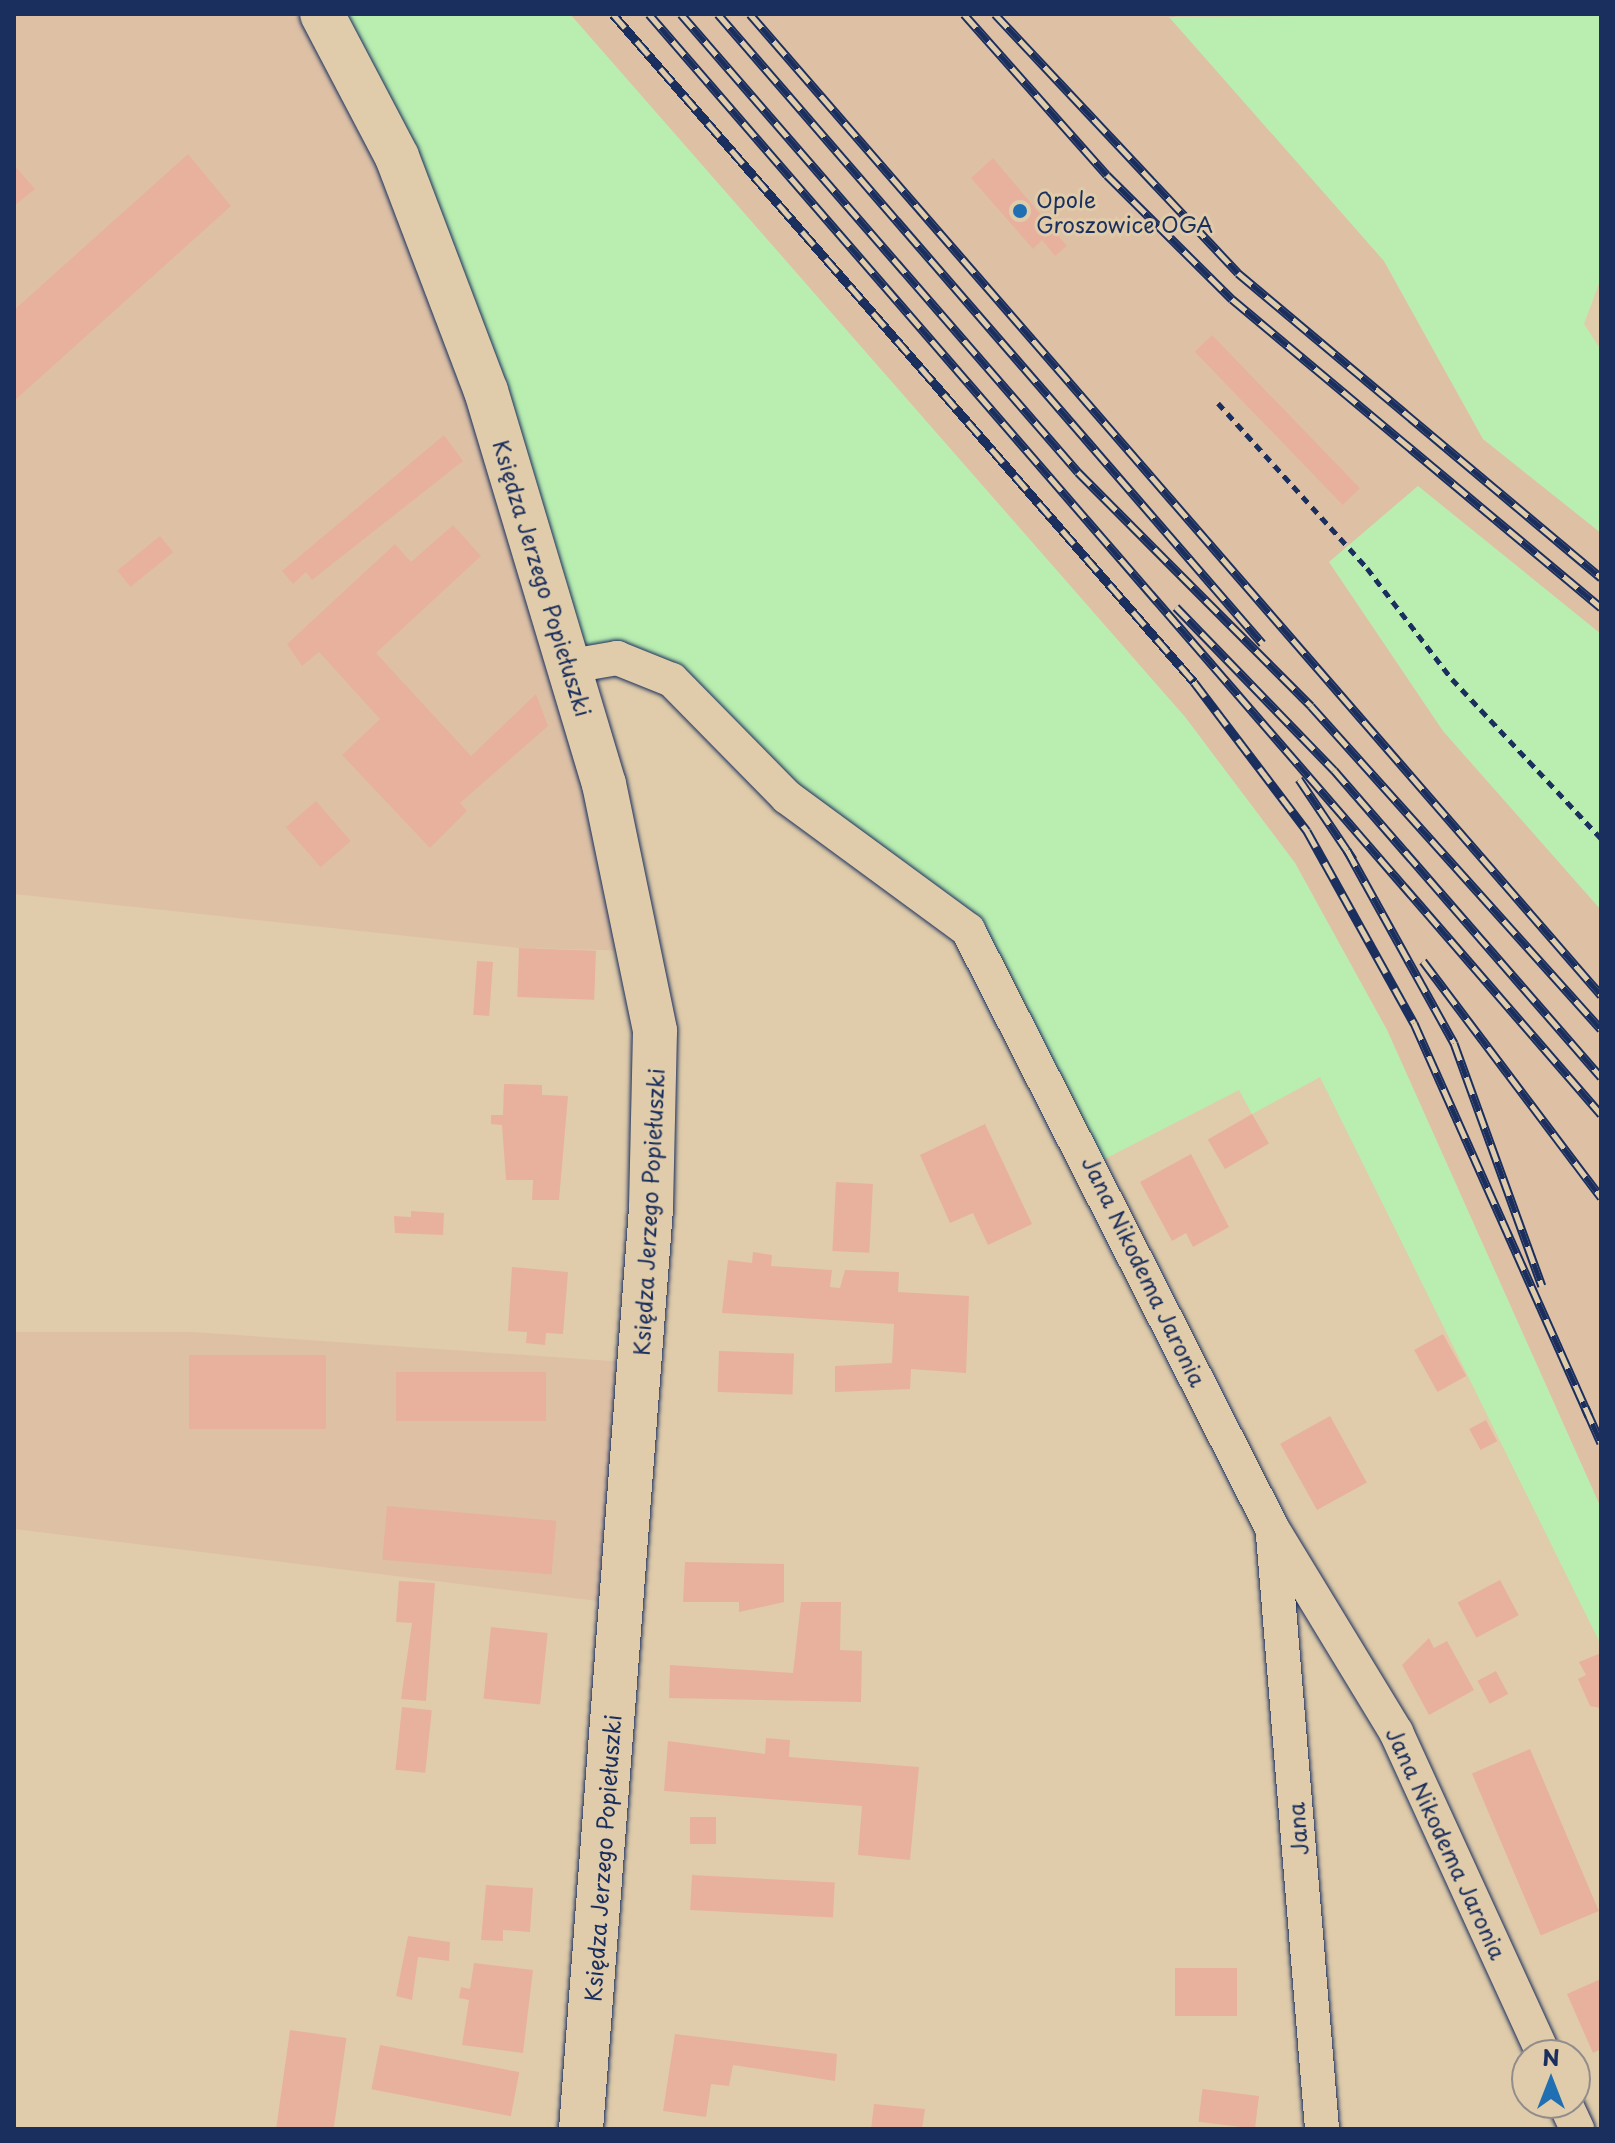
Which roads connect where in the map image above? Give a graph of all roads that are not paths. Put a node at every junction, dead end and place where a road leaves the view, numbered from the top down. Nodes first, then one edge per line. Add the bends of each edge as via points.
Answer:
1 (322, 14) edge
2 (571, 666) junction
3 (1272, 1528) junction
4 (1537, 2039) edge
5 (581, 2129) edge
6 (1322, 2129) edge

1 - 2 main road, Księdza Jerzego Popiełuszki via 370,97 422,215
2 - 3 street, Jana Nikodema Jaronia via 617,658 672,680 787,797 929,894 968,930
2 - 5 main road, Księdza Jerzego Popiełuszki via 622,856 657,1071
3 - 4 street, Jana Nikodema Jaronia via 1396,1732
3 - 6 street, Jana

